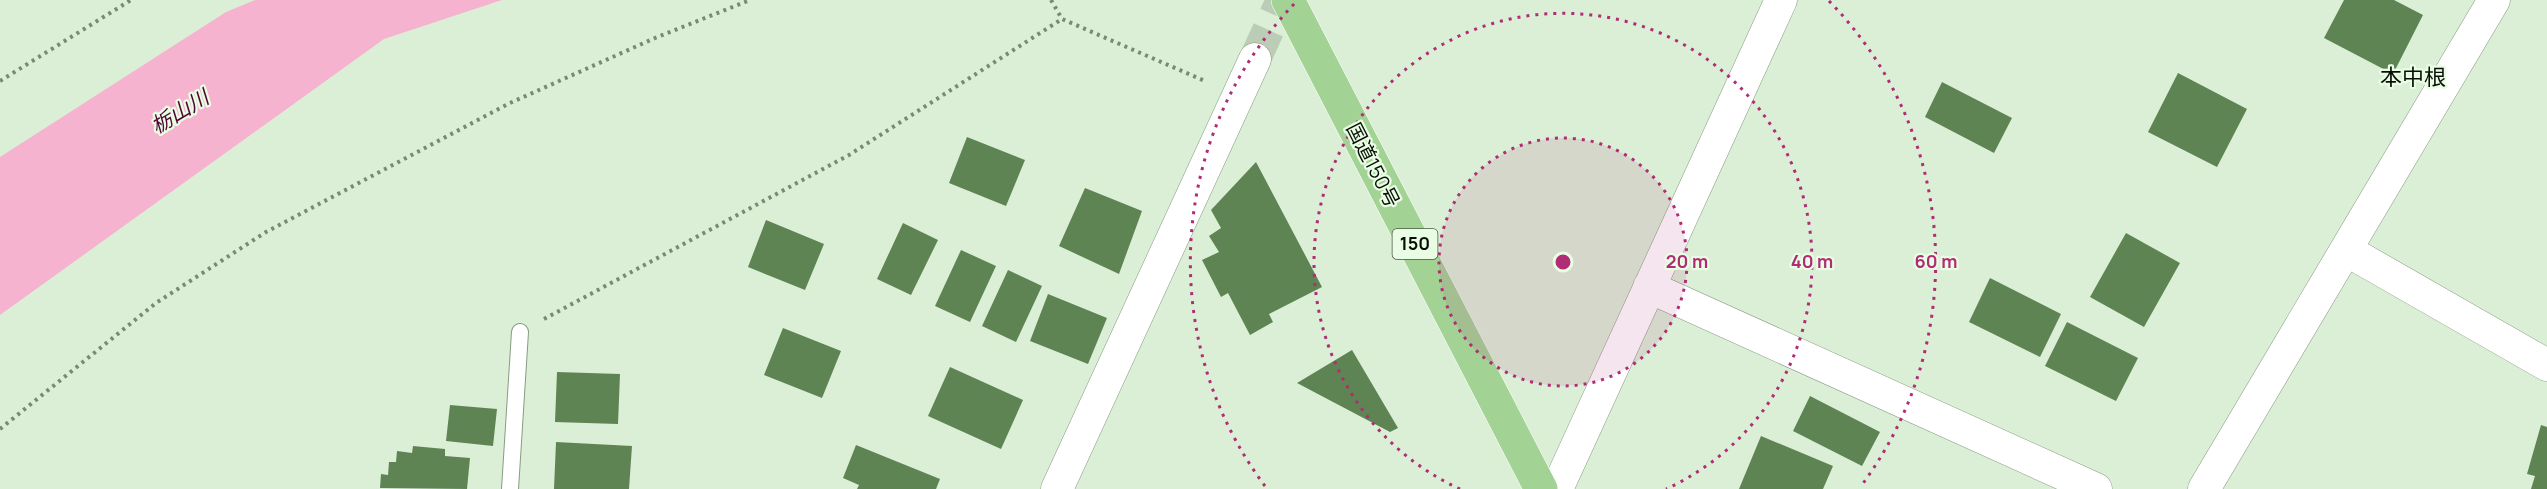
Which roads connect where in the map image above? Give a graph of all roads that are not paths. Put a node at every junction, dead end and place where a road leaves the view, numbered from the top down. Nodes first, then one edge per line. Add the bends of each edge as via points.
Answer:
1 (1288, 0) edge
2 (1781, 0) edge
3 (2494, 0) edge
4 (1255, 59) tunnel mouth
5 (2346, 250) junction
6 (1649, 287) junction
7 (520, 332) road end
8 (2547, 365) edge
9 (510, 489) edge
10 (1057, 489) edge
11 (1541, 489) edge
12 (1557, 489) edge
13 (2096, 489) edge
14 (2204, 489) edge

1 - 11 highway, 国道150号 / 150
2 - 6 street
3 - 5 street
4 - 10 street
5 - 8 street
5 - 14 street
6 - 12 street
6 - 13 street
7 - 9 lane

